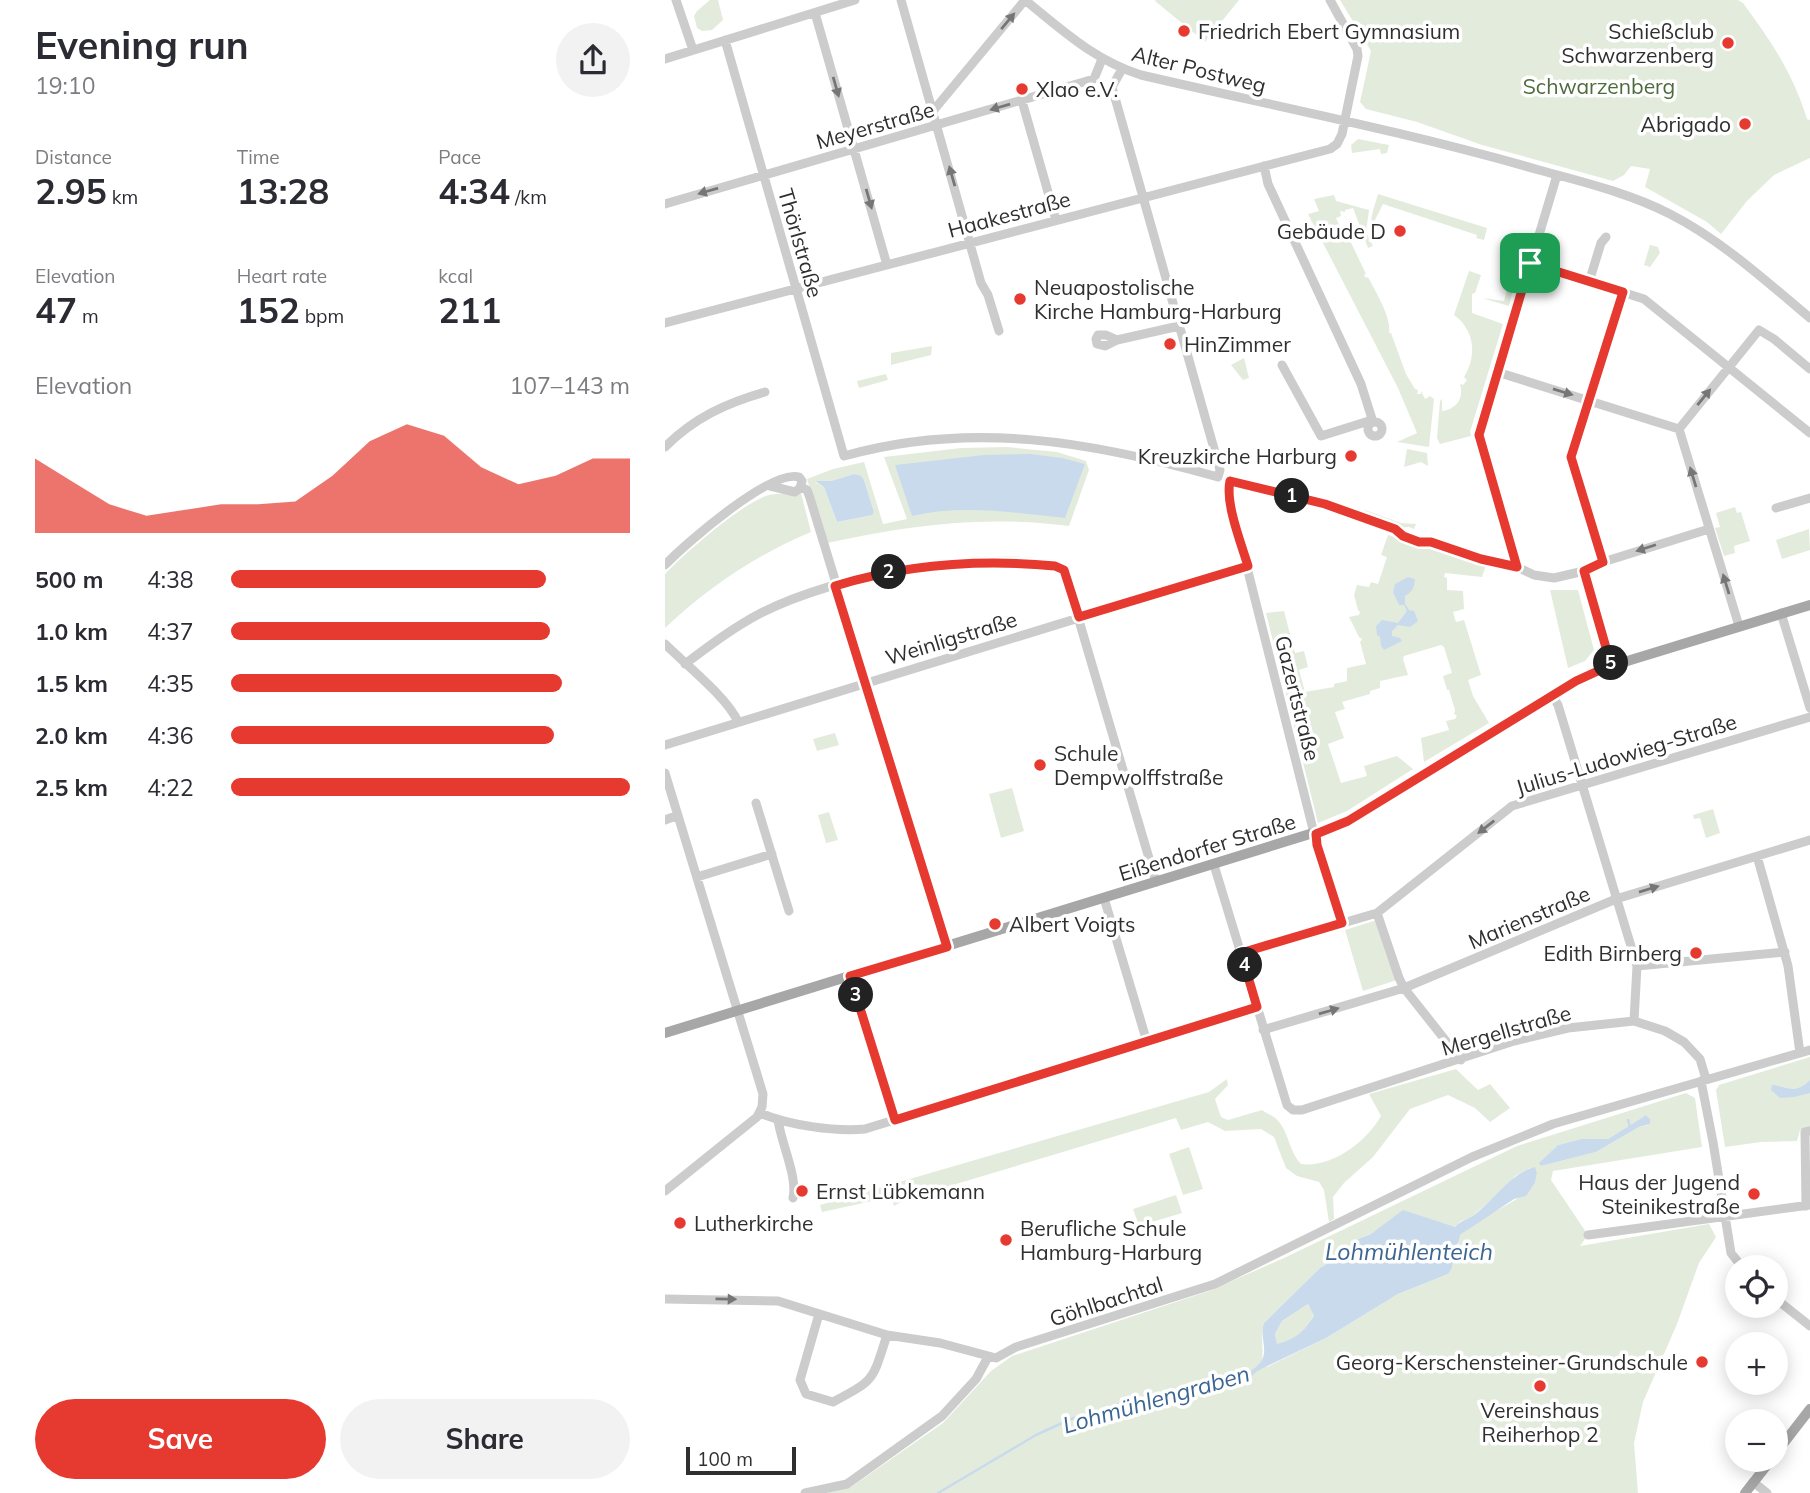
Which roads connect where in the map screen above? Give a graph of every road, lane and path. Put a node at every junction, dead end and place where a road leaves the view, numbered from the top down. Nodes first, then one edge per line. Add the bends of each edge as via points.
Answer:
1 (855, 0) edge
2 (901, 0) edge
3 (1025, 0) edge
4 (1330, 0) edge
5 (681, 2) edge
6 (815, 13) junction
7 (725, 40) junction
8 (693, 50) junction
9 (665, 59) edge
10 (1102, 59) junction
11 (1122, 69) junction
12 (1094, 79) junction
13 (1112, 87) junction
14 (1022, 101) junction
15 (933, 111) junction
16 (1344, 121) junction
17 (937, 125) junction
18 (854, 149) junction
19 (1263, 166) junction
20 (763, 175) junction
21 (1556, 175) junction
22 (1142, 197) junction
23 (665, 204) edge
24 (1056, 220) junction
25 (1606, 237) dead end
26 (970, 242) junction
27 (1530, 263) junction
28 (887, 265) junction
29 (1589, 282) junction
30 (796, 289) junction
31 (1623, 292) junction
32 (1810, 318) edge
33 (665, 323) edge
34 (1179, 326) junction
35 (999, 331) dead end
36 (1117, 340) dead end
37 (1282, 365) dead end
38 (1728, 368) junction
39 (1810, 369) edge
40 (1497, 372) junction
41 (765, 392) dead end
42 (1588, 400) junction
43 (1679, 429) junction
44 (1810, 433) edge
45 (665, 447) edge
46 (770, 486) junction
47 (801, 487) junction
48 (1810, 498) edge
49 (1776, 508) dead end
50 (1709, 528) junction
51 (1603, 562) junction
52 (665, 565) edge
53 (1248, 566) junction
54 (1517, 567) junction
55 (1584, 571) junction
56 (835, 586) junction
57 (1810, 605) edge
58 (1781, 613) junction
59 (1079, 617) junction
60 (1739, 626) junction
61 (665, 644) edge
62 (685, 664) junction
63 (1611, 665) junction
64 (867, 682) junction
65 (1552, 695) junction
66 (1810, 708) edge
67 (1810, 717) edge
68 (738, 722) junction
69 (665, 745) edge
70 (665, 773) edge
71 (1582, 784) junction
72 (756, 803) dead end
73 (678, 816) junction
74 (665, 820) edge
75 (1316, 834) junction
76 (1810, 840) edge
77 (772, 854) junction
78 (1757, 856) junction
79 (1214, 865) junction
80 (697, 877) junction
81 (1156, 883) junction
82 (1104, 898) junction
83 (1616, 899) junction
84 (789, 911) dead end
85 (1377, 913) junction
86 (1342, 923) junction
87 (947, 947) junction
88 (1785, 952) junction
89 (1241, 953) junction
90 (1637, 966) junction
91 (850, 976) junction
92 (1404, 988) junction
93 (1257, 1007) junction
94 (739, 1011) junction
95 (1634, 1021) junction
96 (1263, 1030) junction
97 (665, 1033) edge
98 (1147, 1042) junction
99 (1805, 1051) edge
100 (1461, 1060) junction
101 (1704, 1080) junction
102 (760, 1113) junction
103 (778, 1120) junction
104 (895, 1120) junction
105 (1810, 1131) edge
106 (665, 1191) edge
107 (793, 1198) dead end
108 (1808, 1206) edge
109 (1724, 1218) junction
110 (1588, 1236) dead end
111 (1732, 1255) edge
112 (665, 1299) edge
113 (1788, 1309) edge
114 (819, 1314) junction
115 (1810, 1326) edge
116 (887, 1335) junction
117 (988, 1357) junction
118 (1810, 1409) edge
119 (1788, 1437) edge
120 (1761, 1472) edge
121 (1753, 1482) junction
122 (805, 1493) edge
123 (1745, 1493) edge
124 (1767, 1493) edge

1 - 6 street
2 - 15 street
3 - 10 street, Alter Postweg
15 -> 3 street
4 - 16 street, Haakestraße via 1357,49
5 - 8 street
6 - 7 street
6 -> 18 street
7 - 8 street
7 - 20 street, Thörlstraße
8 - 9 street
10 - 11 street, Alter Postweg
10 - 12 street
11 - 13 street
11 - 16 street, Alter Postweg
12 - 13 street
12 - 14 street, Meyerstraße
13 - 22 street
14 -> 17 street, Meyerstraße
14 - 24 street
15 - 17 street
16 - 19 street, Haakestraße via 1340,139 1330,149
16 - 21 street, Alter Postweg
17 - 18 street, Meyerstraße
26 -> 17 street
18 - 20 street, Meyerstraße
18 -> 28 street
19 - 22 street, Haakestraße
19 - 37 street via 1361,384 1373,421 1321,436
20 -> 23 street, Meyerstraße
20 - 30 street, Thörlstraße
21 - 27 street
21 - 32 street, Alter Postweg via 1646,203 1687,223
22 - 24 street, Haakestraße
22 - 34 street
24 - 26 street, Haakestraße
25 - 29 street
26 - 28 street, Haakestraße
26 - 35 street
27 - 29 street
27 - 40 street
28 - 30 street, Haakestraße
29 - 31 street
30 - 33 street, Haakestraße
30 - 34 street, Thörlstraße via 844,456 931,439 1028,438 1218,477 1220,470
31 - 38 street via 1651,304
31 - 42 street
34 - 36 street
38 - 39 street via 1759,330
43 -> 38 street
38 - 44 street
40 -> 42 street
40 - 54 street via 1479,435
41 - 45 street via 709,412
42 - 43 street
42 - 51 street via 1571,457
50 -> 43 street
46 - 47 street via 791,493
46 - 47 street via 792,475 801,479
46 - 52 street via 694,537
47 - 56 street via 810,498
48 - 49 street
50 -> 51 street
60 -> 50 street
51 - 55 street
53 - 54 street, Gazertstraße via 1230,481 1325,504 1419,542
53 - 59 street, Weinligstraße
53 - 75 street, Gazertstraße
54 - 55 street via 1548,578
55 - 63 street
56 - 59 street via 939,564 1060,567
56 - 62 street via 760,613
56 - 64 street
57 - 58 main road, Eißendorfer Straße
58 - 60 main road, Eißendorfer Straße
58 - 66 street
59 - 64 street, Weinligstraße
59 - 81 street
60 - 63 main road, Eißendorfer Straße
61 - 62 street
62 - 68 street
63 - 65 main road, Eißendorfer Straße
64 - 68 street, Weinligstraße
64 - 87 street
65 - 71 street
65 - 75 main road, Eißendorfer Straße via 1359,815
67 - 71 street, Julius-Ludowieg-Straße
68 - 69 street, Weinligstraße
70 - 73 street
71 - 83 street
71 -> 85 street, Julius-Ludowieg-Straße via 1512,806
72 - 77 street
73 - 74 street
73 - 80 street
75 - 79 main road, Eißendorfer Straße
75 - 86 street, Gazertstraße
76 - 78 street, Marienstraße
77 - 80 street
77 - 84 street
83 -> 78 street, Marienstraße
78 - 88 street
79 - 81 main road, Eißendorfer Straße
79 - 89 street
80 - 94 street
81 - 82 main road, Eißendorfer Straße
82 - 87 main road, Eißendorfer Straße
82 - 98 street
83 - 90 street
83 - 92 street, Marienstraße
85 - 86 street, Julius-Ludowieg-Straße
85 - 92 street
86 - 89 street, Julius-Ludowieg-Straße
87 - 91 main road, Eißendorfer Straße
88 - 90 street
88 - 99 street
89 - 93 street
90 - 95 street
91 - 94 main road, Eißendorfer Straße
91 - 104 street
96 -> 92 street, Marienstraße
92 - 100 street
93 - 96 street
93 - 98 street
94 - 97 main road, Eißendorfer Straße
94 - 102 street via 762,1087
95 - 100 street, Mergellstraße via 1568,1028
95 - 101 street, Mergellstraße via 1684,1042 1700,1059
96 - 100 street, Mergellstraße via 1287,1105 1295,1110
98 - 104 street
99 - 101 street, Göhlbachtal
101 - 109 street, Mergellstraße
101 - 117 street, Göhlbachtal via 1553,1124 1472,1157 1215,1284
102 - 103 street
102 - 106 street
103 - 104 street via 851,1130
103 - 107 street via 794,1184
105 - 108 street via 1805,1132
108 - 109 street
109 - 110 street
109 - 111 street, Mergellstraße
112 -> 114 street via 763,1300
113 - 115 street
114 - 116 street
114 - 116 street via 800,1380 806,1394 833,1402 866,1384 873,1377
116 - 117 street
117 - 122 street via 971,1385 942,1416 847,1484
118 - 119 main road
120 - 121 main road
121 - 123 main road
121 - 124 street

